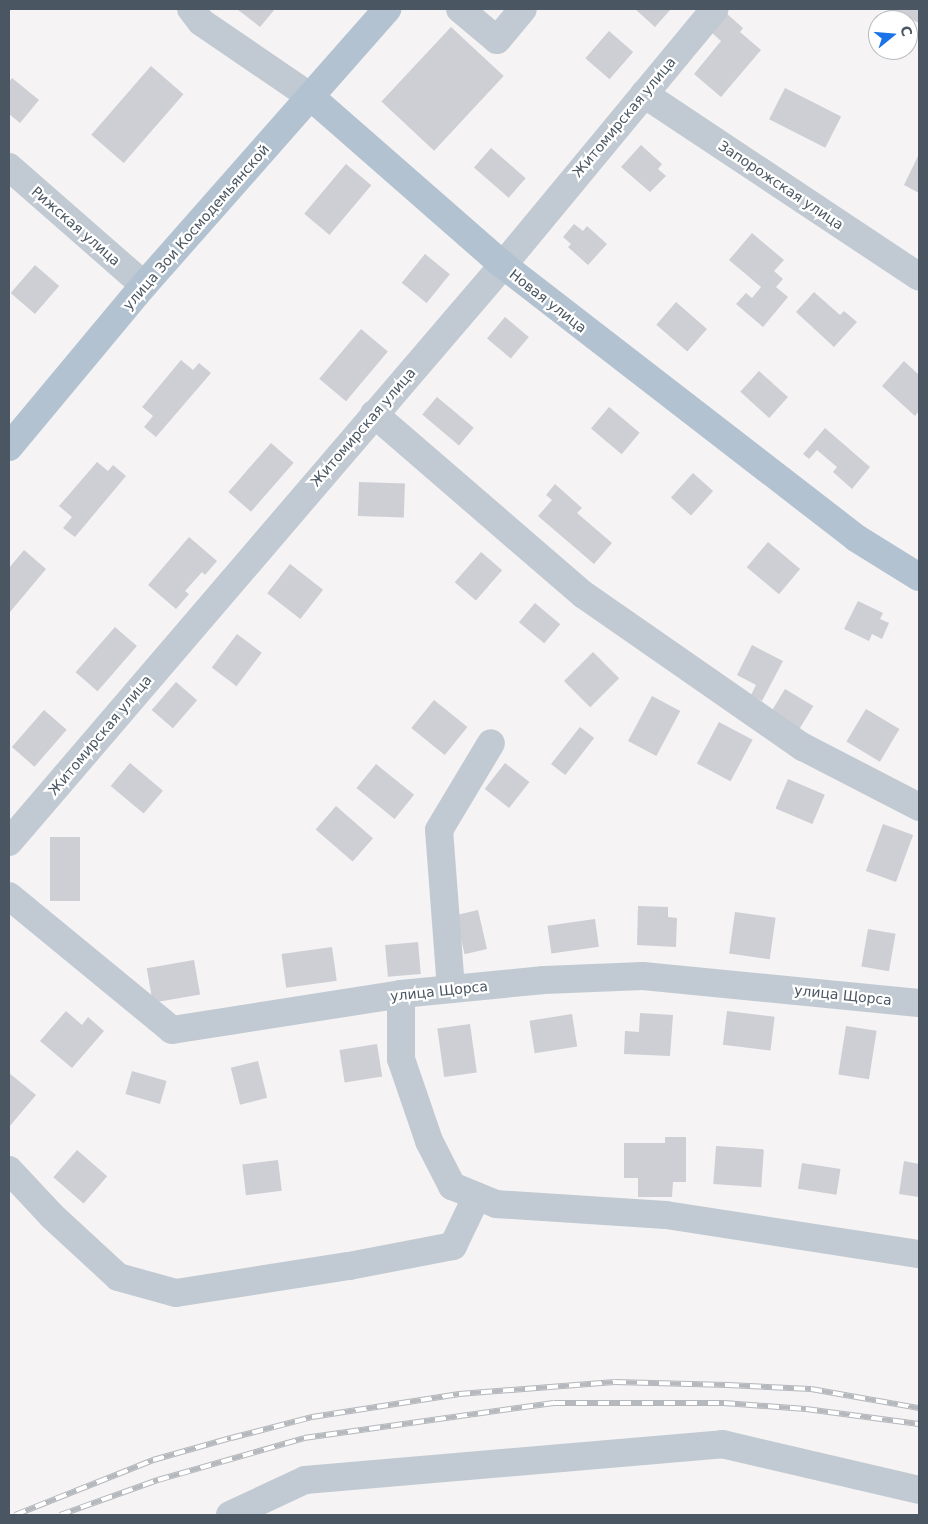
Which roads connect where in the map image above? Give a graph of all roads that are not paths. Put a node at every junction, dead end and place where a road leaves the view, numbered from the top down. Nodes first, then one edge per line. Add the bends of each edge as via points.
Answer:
1 (191, 9) edge
2 (387, 9) edge
3 (460, 9) edge
4 (523, 9) edge
5 (715, 9) edge
6 (644, 94) junction
7 (311, 97) junction
8 (9, 167) edge
9 (503, 265) junction
10 (919, 277) edge
11 (144, 285) junction
12 (374, 414) junction
13 (11, 439) edge
14 (919, 577) edge
15 (491, 743) dead end
16 (919, 807) edge
17 (9, 842) edge
18 (9, 896) edge
19 (452, 989) junction
20 (401, 994) junction
21 (919, 1002) edge
22 (9, 1170) edge
23 (477, 1196) junction
24 (919, 1254) edge
25 (919, 1490) edge
26 (230, 1515) edge

1 - 7 street, Новая улица via 201,22
2 - 7 main road, улица Зои Космодемьянской
3 - 4 street via 498,40
5 - 6 street, Житомирская улица
6 - 9 street, Житомирская улица
6 - 10 street, Запорожская улица
7 - 9 main road, Новая улица
7 - 11 main road, улица Зои Космодемьянской
8 - 11 street, Рижская улица
9 - 12 street, Житомирская улица
9 - 14 main road, Новая улица via 856,538
11 - 13 main road, улица Зои Космодемьянской
12 - 16 street via 584,595 803,747
12 - 17 street, Житомирская улица
15 - 19 street via 439,830
18 - 20 street, улица Щорса via 172,1030
19 - 20 street, улица Щорса
19 - 21 street, улица Щорса via 544,980 644,976
20 - 23 street via 401,1060 429,1141 452,1186
22 - 23 street via 52,1216 118,1277 176,1293 453,1246
23 - 24 street via 496,1204 666,1215
25 - 26 street via 722,1444 304,1480

